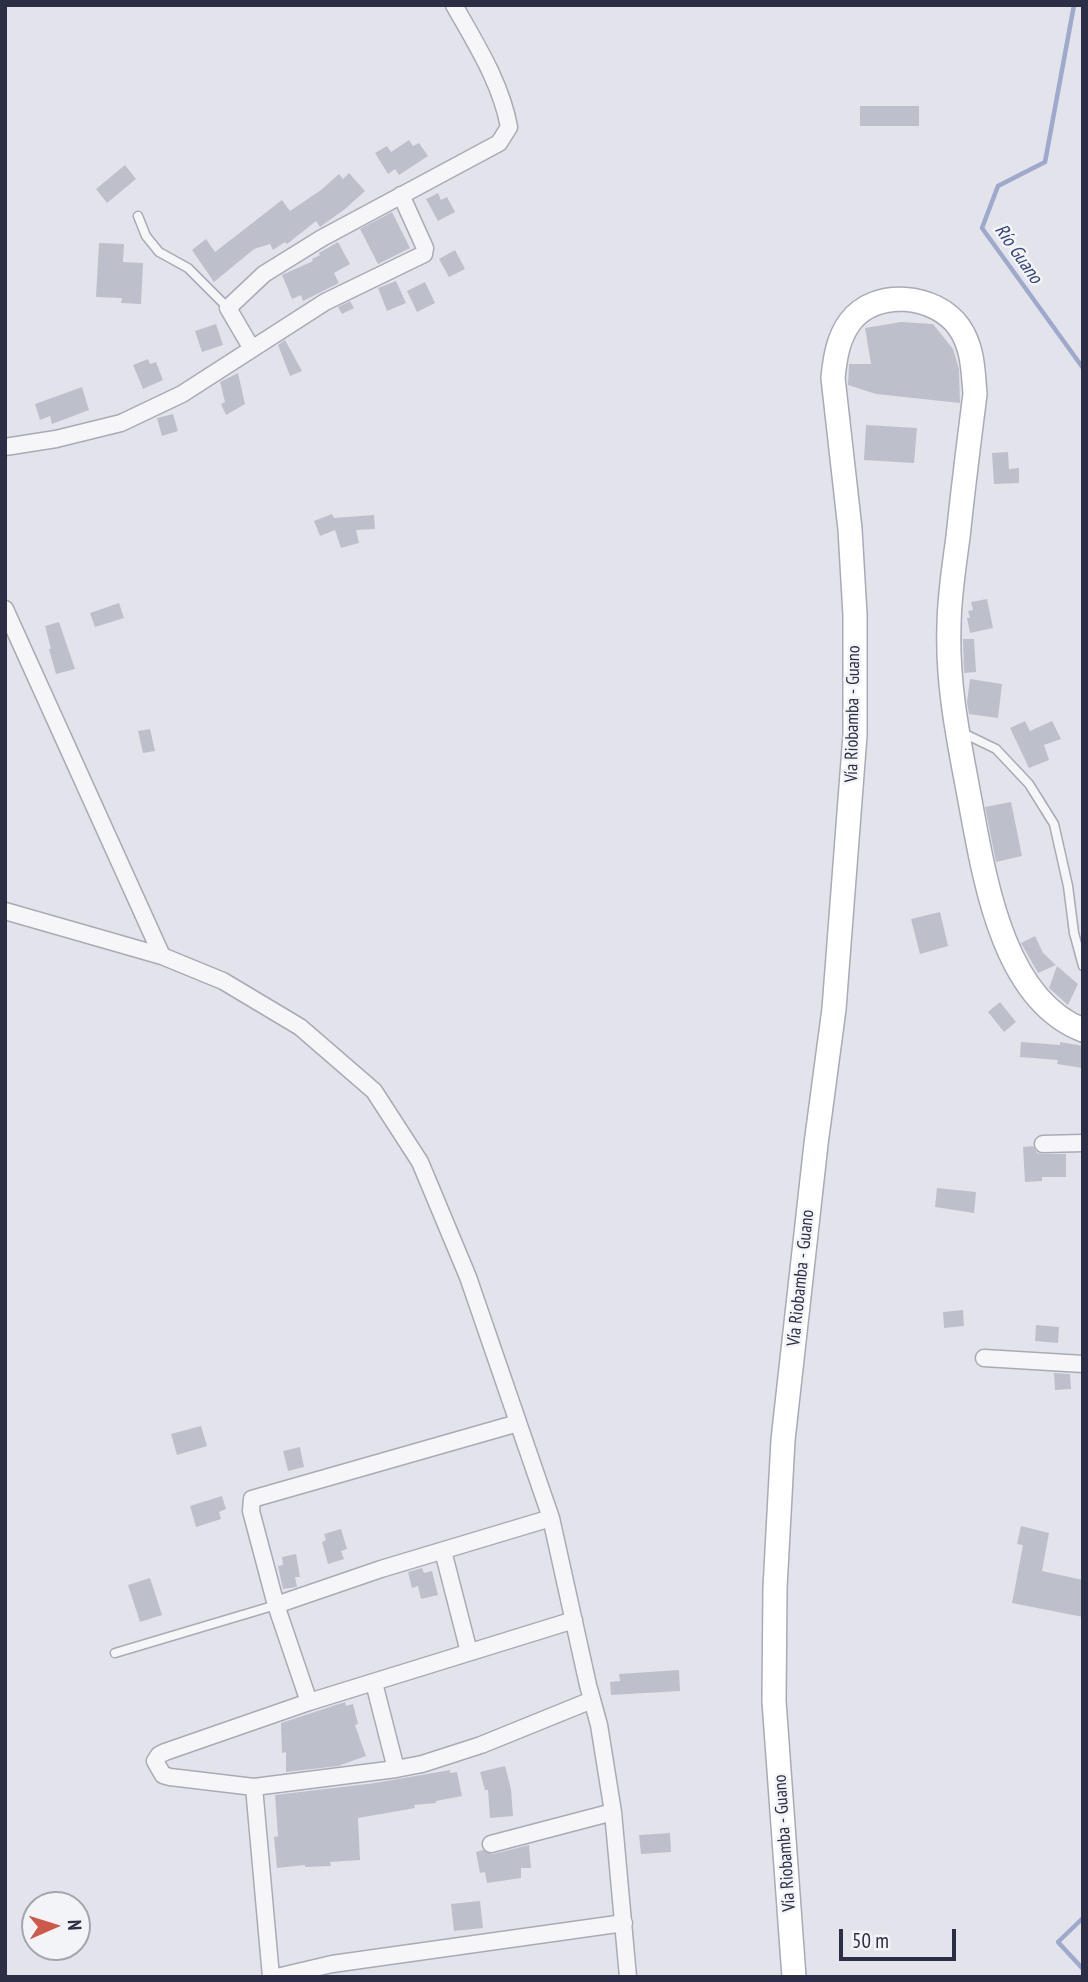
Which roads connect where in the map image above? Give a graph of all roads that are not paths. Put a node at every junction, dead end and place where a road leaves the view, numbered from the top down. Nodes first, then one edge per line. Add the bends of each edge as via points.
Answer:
1 (454, 5) edge
2 (401, 195) junction
3 (138, 216) dead end
4 (228, 308) junction
5 (252, 349) junction
6 (5, 447) edge
7 (5, 609) edge
8 (957, 730) junction
9 (5, 911) edge
10 (162, 956) junction
11 (1083, 966) edge
12 (1083, 1030) edge
13 (1083, 1143) edge
14 (1043, 1144) dead end
15 (984, 1359) dead end
16 (1083, 1364) edge
17 (517, 1423) junction
18 (551, 1518) junction
19 (443, 1551) junction
20 (276, 1605) junction
21 (574, 1620) junction
22 (469, 1652) junction
23 (115, 1653) dead end
24 (374, 1683) junction
25 (592, 1700) junction
26 (309, 1702) junction
27 (396, 1769) junction
28 (254, 1787) junction
29 (613, 1812) junction
30 (491, 1844) dead end
31 (624, 1923) junction
32 (271, 1977) edge
33 (277, 1977) edge
34 (628, 1977) edge
35 (794, 1977) edge

1 - 2 street via 489,68 506,107 509,127 499,143
2 - 4 street via 264,274
2 - 5 street via 424,254 325,302
3 - 4 lane via 159,252 188,268
4 - 5 street
5 - 6 street via 182,394 121,423
7 - 10 street
8 - 11 lane via 996,749 1029,784 1054,824
8 - 12 main road, Vía Riobamba - Guano via 981,861 1007,943 1040,1000 1056,1017
8 - 35 main road, Vía Riobamba - Guano via 950,687 949,625 975,394 973,363 968,343 950,317 919,301 888,300 861,311 851,321 835,356 833,378 850,529 855,735 834,1009 783,1440 775,1588 774,1700
9 - 10 street
10 - 17 street via 223,981 300,1027 374,1091 420,1161 468,1277
13 - 14 street
15 - 16 street
17 - 18 street
17 - 20 street via 252,1499 251,1511
18 - 19 street
18 - 21 street
19 - 20 street
19 - 22 street
20 - 23 lane
20 - 26 street
21 - 22 street
21 - 25 street
22 - 24 street
24 - 26 street
24 - 27 street
25 - 27 street via 481,1745
25 - 29 street
26 - 28 street via 165,1752 155,1761 163,1775 170,1777
27 - 28 street
28 - 32 street
29 - 30 street
29 - 31 street
31 - 33 street via 332,1964
31 - 34 street

